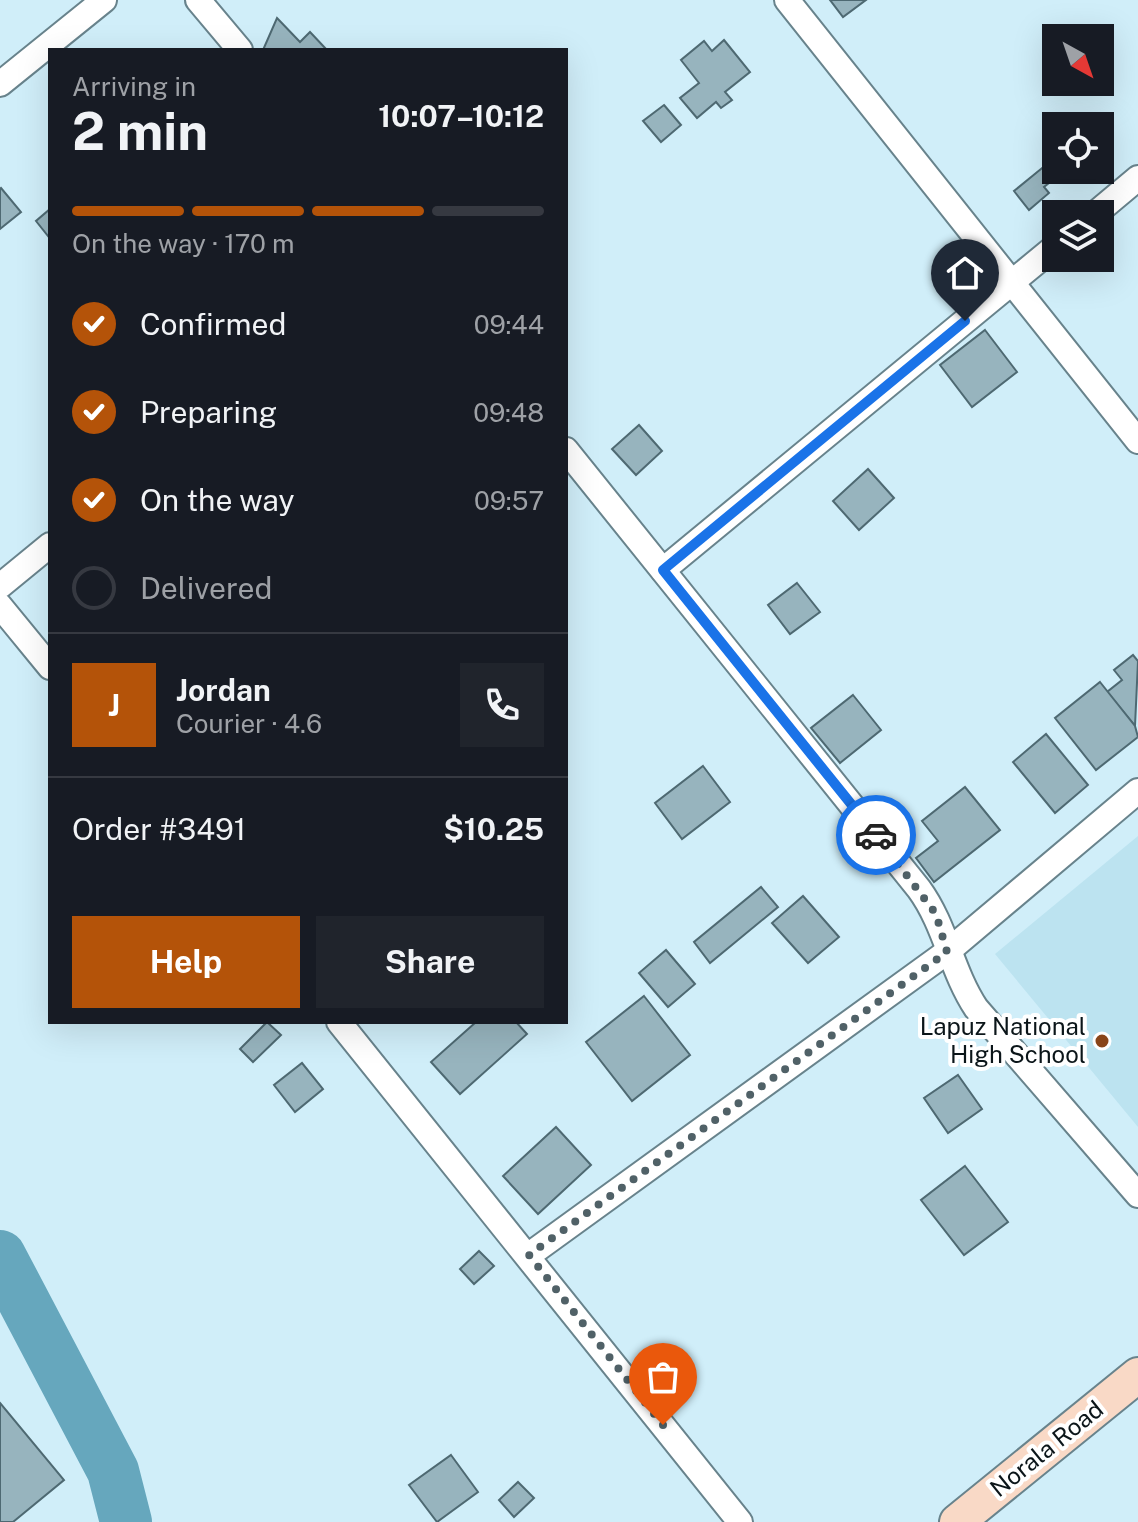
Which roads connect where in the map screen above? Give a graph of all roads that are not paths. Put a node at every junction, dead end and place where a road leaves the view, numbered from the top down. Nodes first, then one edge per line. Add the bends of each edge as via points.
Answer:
1 (104, 0) edge
2 (198, 0) edge
3 (787, 0) edge
4 (238, 48) edge
5 (0, 84) edge
6 (1138, 178) edge
7 (1112, 200) edge
8 (1042, 257) edge
9 (1012, 282) junction
10 (1138, 441) edge
11 (568, 452) edge
12 (48, 547) edge
13 (663, 570) junction
14 (0, 586) edge
15 (0, 606) edge
16 (48, 665) edge
17 (1138, 791) edge
18 (947, 952) junction
19 (341, 1024) edge
20 (1138, 1195) edge
21 (529, 1255) junction
22 (1138, 1375) edge
23 (740, 1522) edge
24 (957, 1522) edge

1 - 5 street
2 - 4 street
3 - 9 street
6 - 7 street
8 - 9 street
9 - 10 street
9 - 13 street
11 - 13 street
12 - 14 street
13 - 18 street via 919,889 936,914
15 - 16 street
17 - 18 street
18 - 20 street via 976,1008
18 - 21 street
19 - 21 street
21 - 23 street
22 - 24 main road, Norala Road

